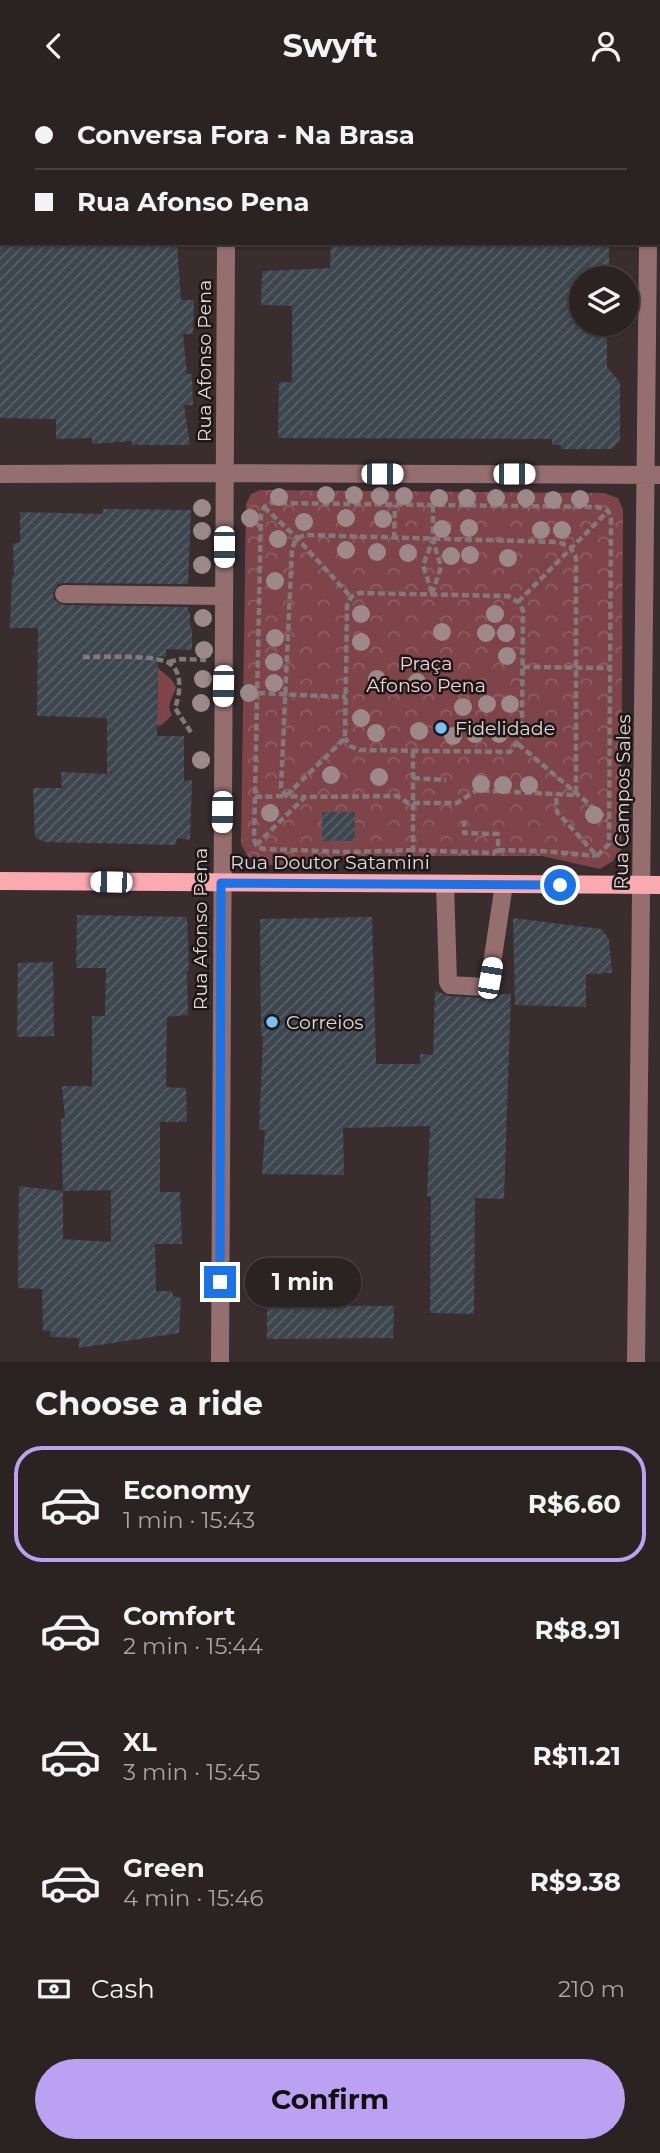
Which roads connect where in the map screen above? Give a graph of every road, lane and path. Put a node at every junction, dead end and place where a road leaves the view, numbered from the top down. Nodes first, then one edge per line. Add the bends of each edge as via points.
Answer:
1 (226, 245) edge
2 (648, 245) edge
3 (224, 473) junction
4 (0, 474) edge
5 (653, 475) edge
6 (295, 491) dead end
7 (295, 503) junction
8 (396, 505) junction
9 (433, 505) junction
10 (264, 507) junction
11 (608, 511) junction
12 (246, 525) dead end
13 (260, 525) junction
14 (297, 538) junction
15 (394, 539) junction
16 (433, 540) junction
17 (570, 547) junction
18 (64, 594) dead end
19 (432, 594) junction
20 (224, 596) junction
21 (351, 597) junction
22 (519, 602) junction
23 (83, 657) dead end
24 (223, 661) junction
25 (169, 663) junction
26 (523, 667) junction
27 (576, 668) junction
28 (610, 668) junction
29 (258, 693) junction
30 (284, 694) junction
31 (345, 697) junction
32 (192, 734) dead end
33 (345, 738) junction
34 (518, 744) junction
35 (413, 751) junction
36 (413, 778) junction
37 (446, 780) dead end
38 (576, 793) junction
39 (556, 794) junction
40 (286, 796) junction
41 (255, 797) junction
42 (304, 797) junction
43 (413, 803) junction
44 (609, 820) junction
45 (464, 821) dead end
46 (256, 845) junction
47 (498, 850) junction
48 (413, 851) junction
49 (597, 856) junction
50 (0, 881) edge
51 (221, 883) junction
52 (445, 884) junction
53 (504, 884) junction
54 (652, 885) edge
55 (220, 1362) edge
56 (636, 1362) edge

1 - 3 street, Rua Afonso Pena
2 - 5 street, Rua Campos Sales
3 - 4 street
3 - 5 street
3 - 20 street, Rua Afonso Pena
5 - 54 street, Rua Campos Sales
6 - 7 path
7 - 8 path
7 - 10 path
8 - 9 path
8 - 15 path
9 - 11 path via 598,507
9 - 16 path
10 - 13 path
10 - 14 path
11 - 17 path
11 - 28 path
12 - 13 path
13 - 29 path
14 - 15 path
14 - 21 path
14 - 30 path via 292,548
15 - 16 path
16 - 17 path via 558,542
16 - 19 path via 442,567
16 - 19 path via 423,565
17 - 22 path
17 - 27 path via 576,557
18 - 20 street
19 - 21 path via 359,593
19 - 22 path via 508,596
20 - 24 street, Rua Afonso Pena
21 - 31 path via 347,605
22 - 26 path via 523,610
23 - 25 path
24 - 25 path via 181,659
24 - 51 street, Rua Afonso Pena
25 - 32 path via 180,685 175,708
26 - 27 path
26 - 34 path
27 - 28 path
27 - 38 path
28 - 44 path
29 - 30 path
29 - 41 path
30 - 31 path
30 - 40 path via 281,788
31 - 33 path
33 - 35 path via 360,750
33 - 40 path
34 - 35 path via 510,752
34 - 38 path
35 - 36 path
36 - 37 path
36 - 43 path
38 - 39 path
38 - 44 path
39 - 43 path via 477,790 457,803
39 - 49 path via 557,812
40 - 41 path
40 - 42 path
41 - 46 path
42 - 43 path via 397,796
42 - 46 path
43 - 48 path
44 - 49 path via 608,844
45 - 47 path via 464,833 498,834
46 - 48 path via 263,849
47 - 48 path
47 - 49 path
50 - 51 main road, Rua Doutor Satamini
51 - 52 main road, Rua Doutor Satamini
51 - 55 street, Rua Afonso Pena
52 - 53 main road, Rua Doutor Satamini
52 - 53 street via 450,985 485,987
53 - 54 main road, Rua Doutor Satamini
54 - 56 street, Rua Campos Sales

